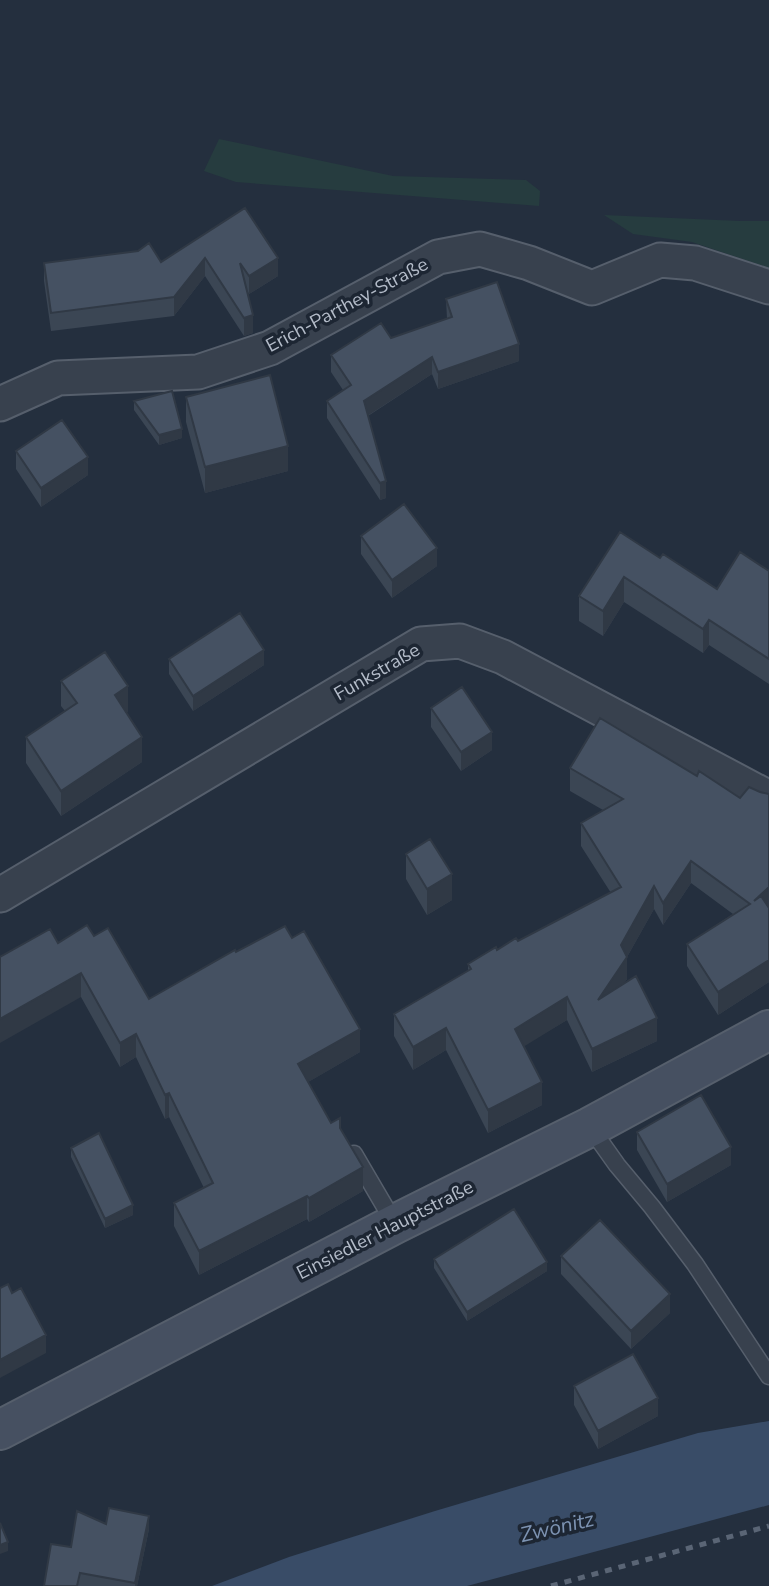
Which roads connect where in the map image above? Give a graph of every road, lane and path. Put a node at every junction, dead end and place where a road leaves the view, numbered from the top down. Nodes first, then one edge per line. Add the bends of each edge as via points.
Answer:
1 (769, 286) edge
2 (0, 404) edge
3 (769, 798) edge
4 (0, 895) edge
5 (769, 1030) edge
6 (590, 1127) junction
7 (349, 1146) edge
8 (395, 1224) junction
9 (769, 1376) edge
10 (0, 1430) edge

1 - 2 street, Erich-Parthey-Straße via 695,263 660,260 592,288 480,249 438,257 270,348 198,372 58,378
3 - 4 street, Funkstraße via 503,657 460,641 421,644
5 - 6 main road, Einsiedler Hauptstraße
6 - 8 main road, Einsiedler Hauptstraße
6 - 9 lane via 695,1264
7 - 8 lane
8 - 10 main road, Einsiedler Hauptstraße

